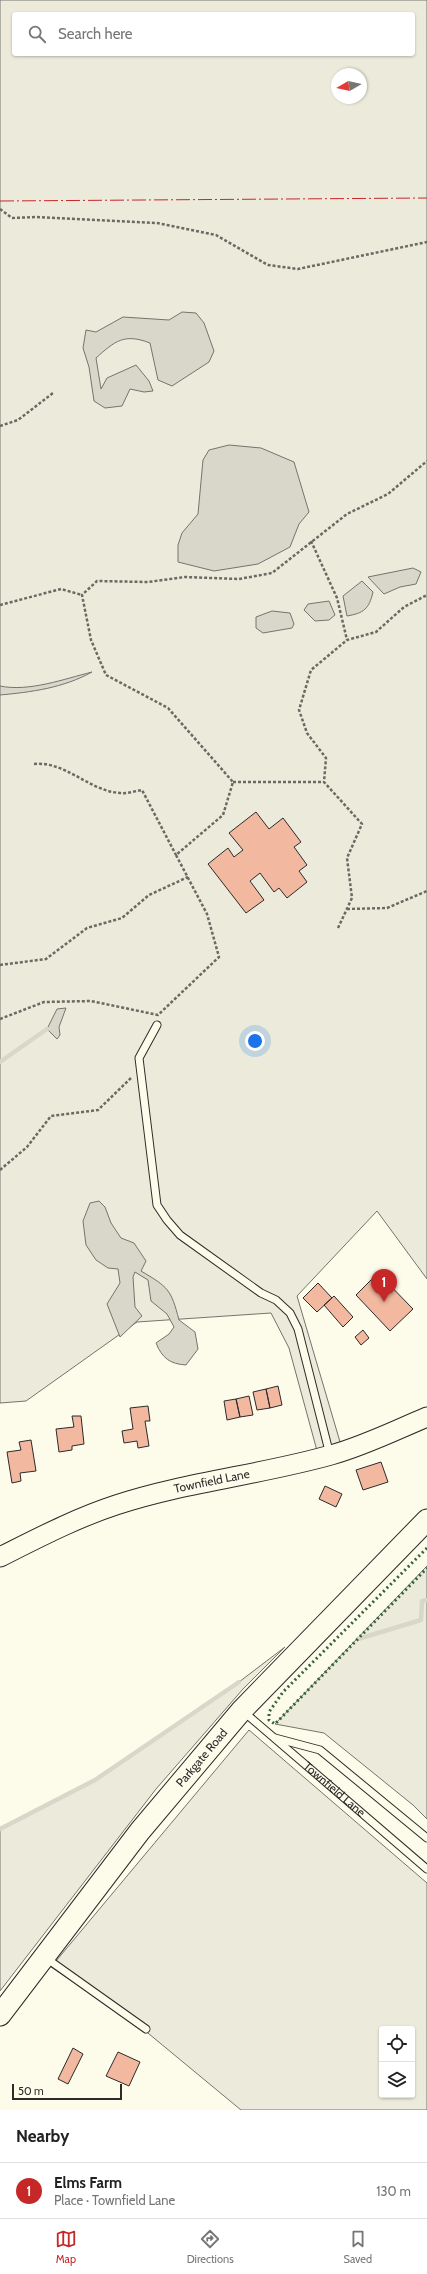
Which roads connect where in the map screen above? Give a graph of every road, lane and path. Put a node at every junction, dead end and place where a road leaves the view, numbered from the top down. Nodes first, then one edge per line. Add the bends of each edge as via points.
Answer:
1 (0, 209) edge
2 (427, 242) edge
3 (53, 393) dead end
4 (0, 426) edge
5 (427, 461) edge
6 (311, 541) junction
7 (82, 595) junction
8 (427, 595) edge
9 (0, 605) edge
10 (347, 640) junction
11 (34, 764) dead end
12 (233, 782) junction
13 (324, 782) junction
14 (176, 855) junction
15 (188, 876) junction
16 (427, 891) edge
17 (347, 909) junction
18 (338, 928) dead end
19 (0, 965) edge
20 (0, 1018) edge
21 (157, 1025) dead end
22 (141, 1075) junction
23 (0, 1170) edge
24 (427, 1417) edge
25 (330, 1455) junction
26 (427, 1520) edge
27 (0, 1557) edge
28 (242, 1710) junction
29 (273, 1738) junction
30 (427, 1838) edge
31 (427, 1869) edge
32 (44, 1957) junction
33 (0, 2015) edge
34 (146, 2028) dead end

1 - 2 path via 12,218 157,223 216,234 268,265 298,269
3 - 4 path via 18,420
5 - 6 path via 388,494 347,514
6 - 7 path via 272,573 239,579 185,577 148,582 97,581
6 - 10 path via 336,598
7 - 9 path via 61,589
7 - 12 path via 91,640 106,675 168,708
8 - 10 path via 404,607 376,632
10 - 13 path via 311,670 299,710 307,733 326,758
11 - 14 path via 43,763 63,769 89,784 120,793 142,790
12 - 13 path
12 - 14 path via 223,815
13 - 17 path via 362,824 347,858 352,898
14 - 15 path
15 - 19 path via 149,895 122,918 87,928 46,959
15 - 20 path via 207,914 219,957 158,1015 91,1001 44,1002
16 - 17 path via 387,908
17 - 18 path
21 - 22 lane via 139,1058
22 - 23 path via 131,1077 98,1110 51,1116 27,1147
22 - 25 lane via 157,1205 180,1235 261,1293 276,1300 290,1313 298,1329
24 - 25 street, Townfield Lane
25 - 27 street, Townfield Lane via 256,1474 163,1491 115,1505 72,1522
26 - 28 main road, Parkgate Road
28 - 29 lane, Townfield Lane
28 - 32 main road, Parkgate Road via 140,1831
29 - 30 lane via 320,1750
29 - 31 lane, Townfield Lane
32 - 33 main road, Parkgate Road
32 - 34 lane

